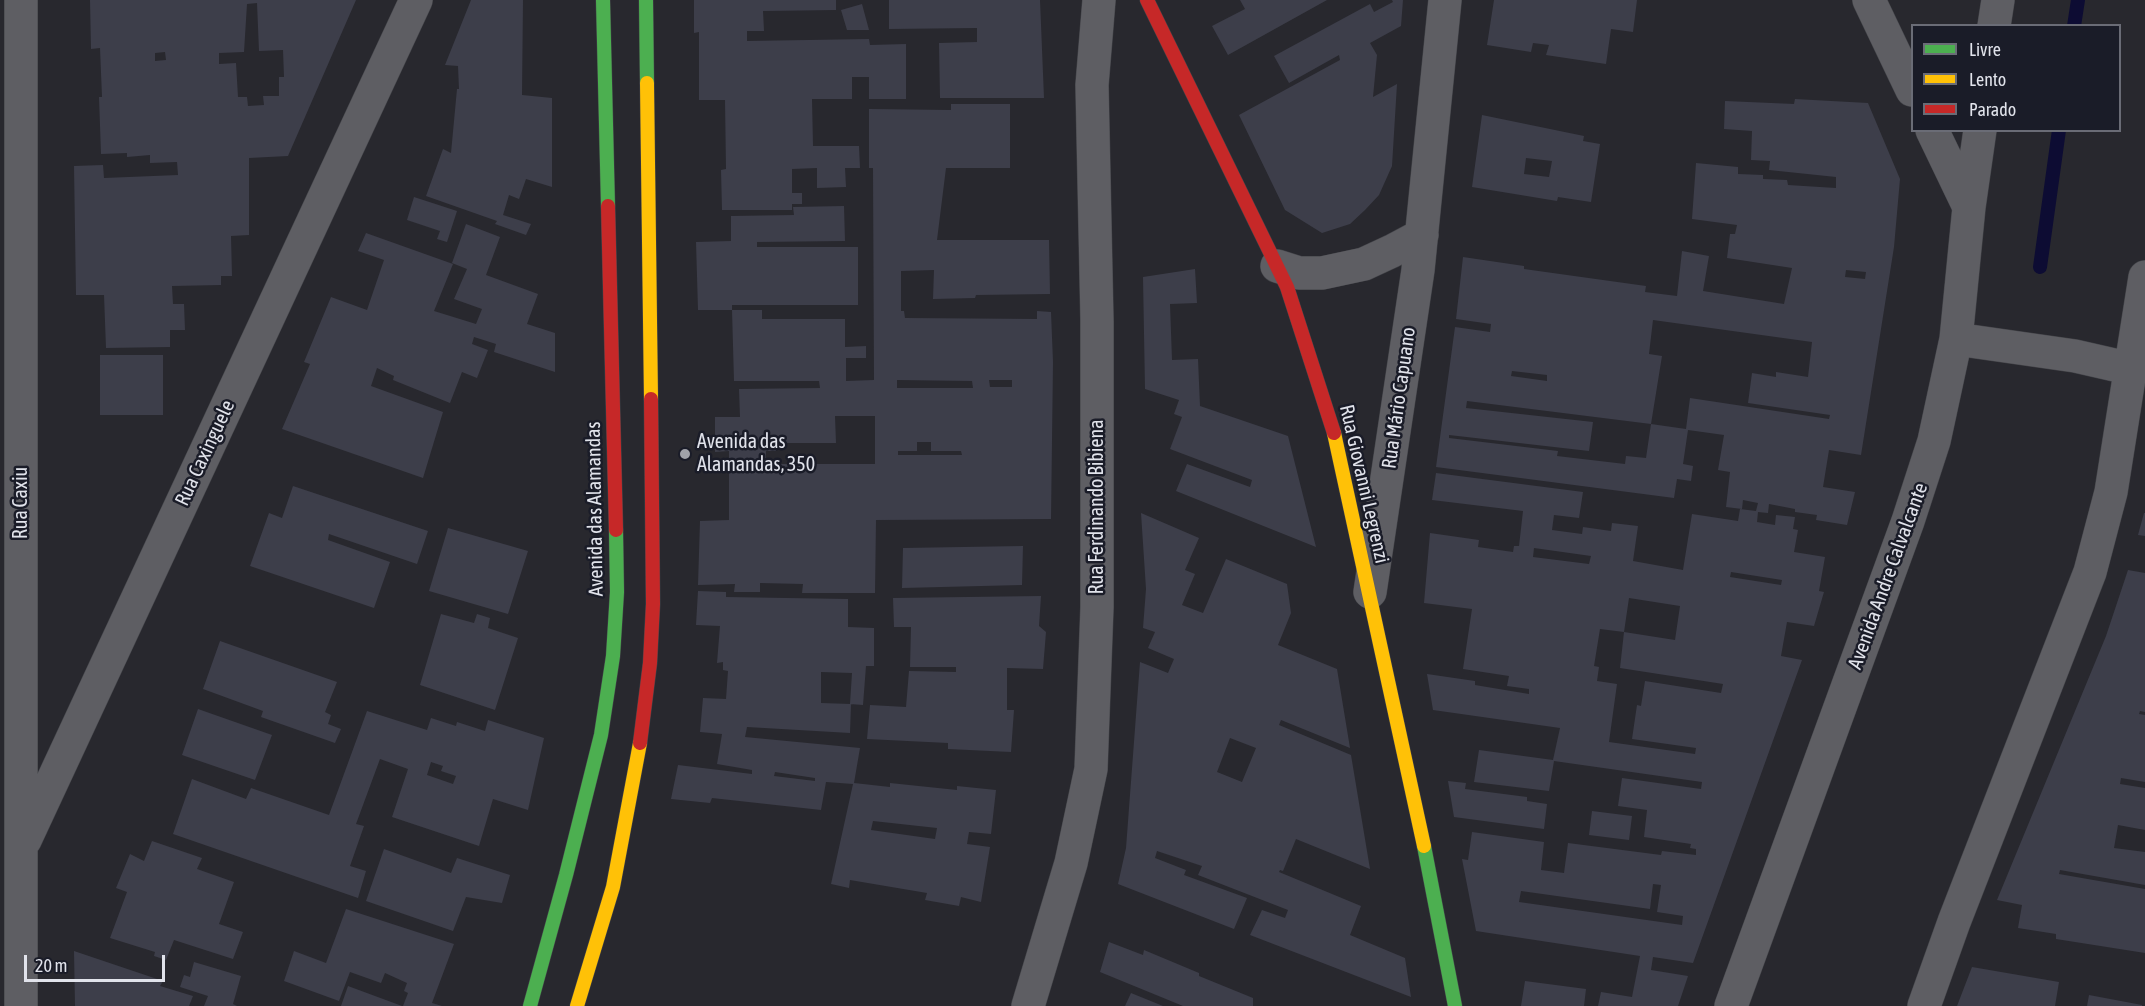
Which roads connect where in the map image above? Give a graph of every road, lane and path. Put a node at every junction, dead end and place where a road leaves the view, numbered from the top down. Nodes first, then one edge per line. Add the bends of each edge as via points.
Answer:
1 (21, 0) edge
2 (416, 0) edge
3 (603, 0) edge
4 (646, 0) edge
5 (1099, 0) edge
6 (1147, 0) edge
7 (1445, 0) edge
8 (1869, 0) edge
9 (1998, 0) edge
10 (1994, 24) edge
11 (1911, 88) edge
12 (1933, 132) edge
13 (1980, 132) edge
14 (1969, 207) junction
15 (1422, 234) junction
16 (1277, 266) junction
17 (2145, 277) edge
18 (1956, 339) junction
19 (2132, 369) junction
20 (1369, 597) junction
21 (20, 849) junction
22 (0, 909) edge
23 (21, 1006) edge
24 (530, 1006) edge
25 (577, 1006) edge
26 (1028, 1006) edge
27 (1455, 1006) edge
28 (1731, 1006) edge
29 (1924, 1006) edge

1 - 21 street, Rua Caxiu
2 - 21 street, Rua Caxinguele
3 - 24 street, Avenida das Alamandas via 617,592 613,656 601,735
4 - 25 street via 653,562 650,663 642,734 613,887
5 - 26 street, Rua Ferdinando Bibiena via 1092,85 1097,608 1091,769 1071,863
6 - 16 street, Rua Giovanni Legrenzi
7 - 15 street, Rua Mário Capuano
8 - 11 street
9 - 10 street
12 - 14 street
13 - 14 street, Avenida Andre Calvalcante
14 - 18 street, Avenida Andre Calvalcante
15 - 16 street via 1364,264 1322,273 1299,273
15 - 20 street, Rua Mário Capuano
16 - 20 street, Rua Giovanni Legrenzi via 1334,433
17 - 19 street
18 - 19 street via 2074,356
18 - 28 street, Avenida Andre Calvalcante via 1935,441
19 - 29 street via 2111,492 2090,572
20 - 27 street, Rua Giovanni Legrenzi
21 - 22 street, Rua Caxinguele
21 - 23 street, Rua Caxiu

